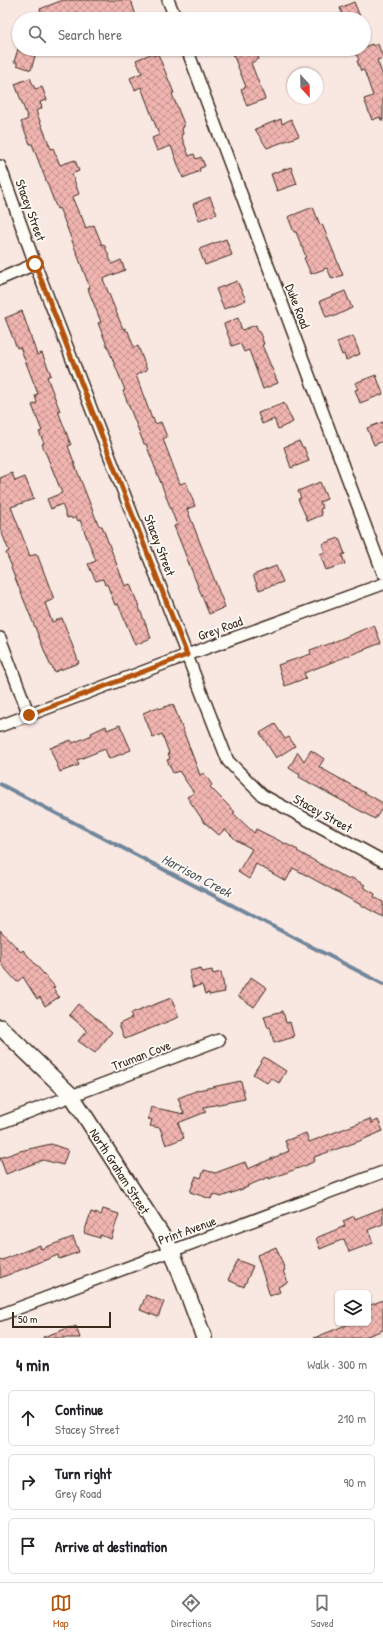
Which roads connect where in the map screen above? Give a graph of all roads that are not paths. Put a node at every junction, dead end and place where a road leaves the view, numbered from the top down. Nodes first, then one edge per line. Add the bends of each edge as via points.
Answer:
1 (168, 0) edge
2 (173, 12) edge
3 (190, 56) edge
4 (0, 166) edge
5 (35, 264) junction
6 (0, 279) edge
7 (383, 573) edge
8 (383, 584) edge
9 (0, 638) edge
10 (187, 655) junction
11 (29, 715) junction
12 (0, 726) edge
13 (383, 861) edge
14 (0, 1027) edge
15 (219, 1040) dead end
16 (72, 1096) junction
17 (0, 1123) edge
18 (383, 1172) edge
19 (172, 1251) junction
20 (0, 1315) edge
21 (204, 1338) edge

1 - 2 street
3 - 7 street, Duke Road
4 - 5 street, Stacey Street
5 - 6 street
5 - 10 street, Stacey Street
8 - 10 street, Grey Road
9 - 11 street
10 - 11 street, Grey Road
10 - 13 street, Stacey Street via 228,760 262,795
11 - 12 street, Grey Road
14 - 16 main road, North Graham Street
15 - 16 street, Truman Cove
16 - 17 street, Truman Cove
16 - 19 main road, North Graham Street
18 - 19 street, Print Avenue
19 - 20 street, Print Avenue
19 - 21 main road, North Graham Street

